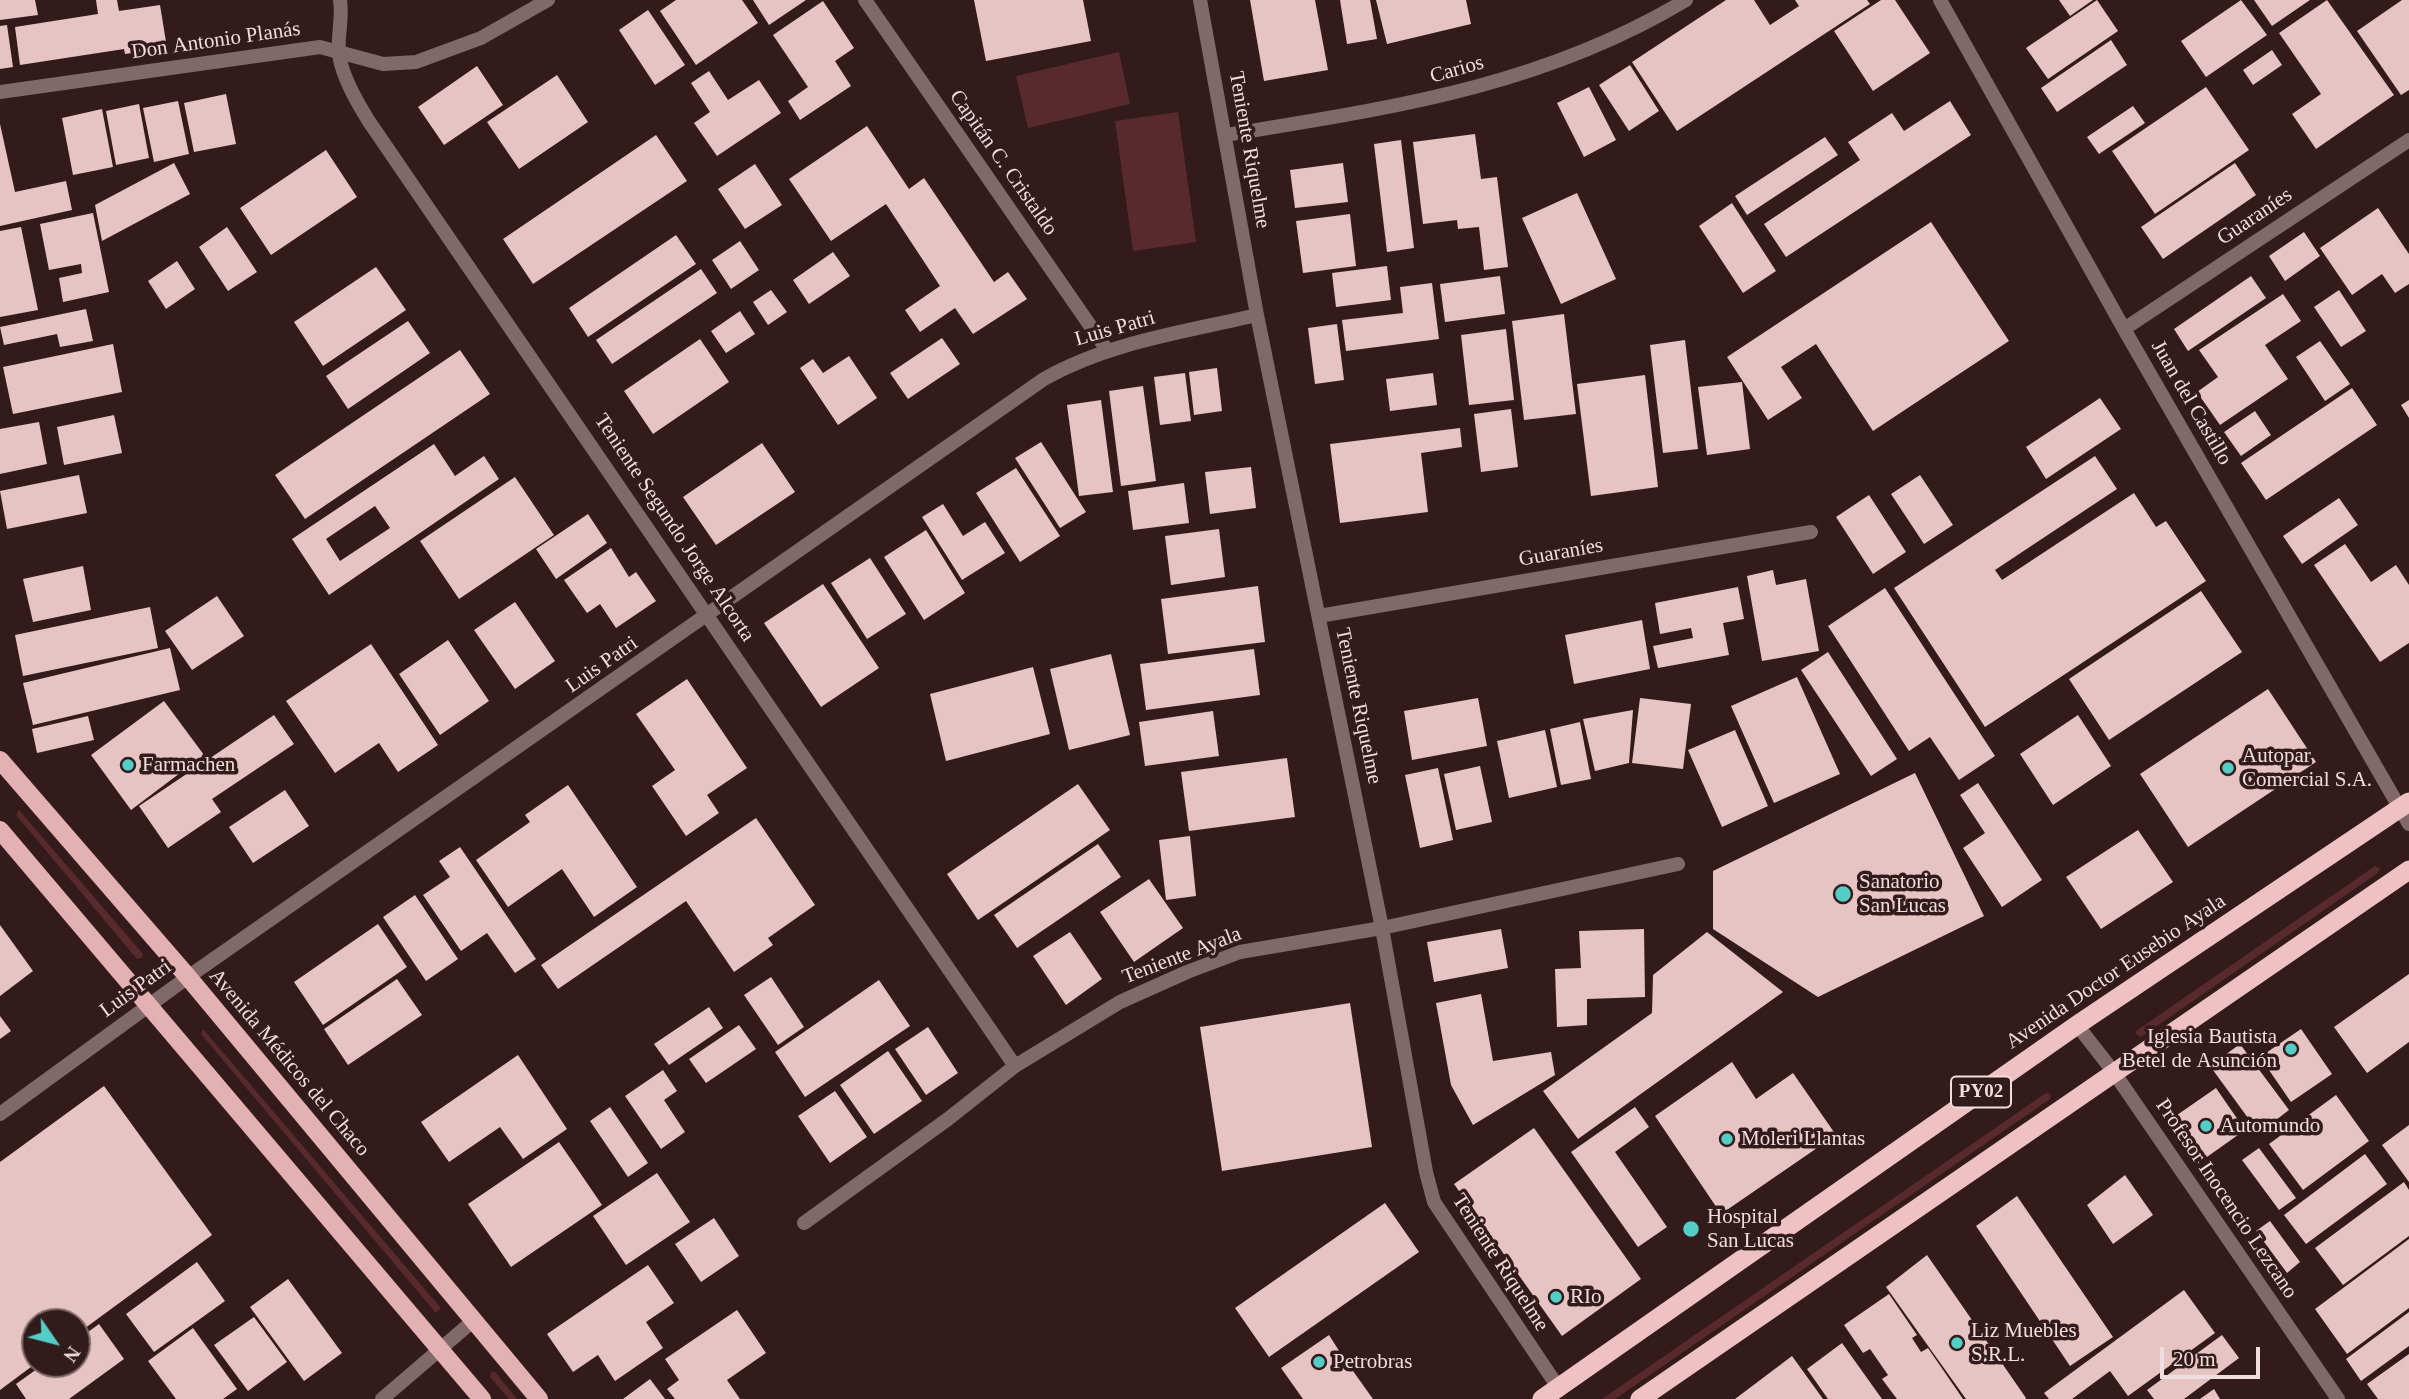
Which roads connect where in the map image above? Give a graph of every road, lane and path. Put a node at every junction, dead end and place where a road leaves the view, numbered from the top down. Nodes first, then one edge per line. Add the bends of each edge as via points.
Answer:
1 (340, 0) edge
2 (548, 0) edge
3 (865, 0) edge
4 (1200, 0) edge
5 (1686, 0) edge
6 (1940, 0) edge
7 (339, 54) junction
8 (0, 92) edge
9 (1226, 135) junction
10 (2409, 140) edge
11 (1258, 315) junction
12 (2124, 329) junction
13 (1107, 350) junction
14 (1811, 532) dead end
15 (709, 616) junction
16 (1318, 616) junction
17 (0, 760) edge
18 (2406, 812) edge
19 (0, 830) edge
20 (1678, 864) dead end
21 (2409, 870) edge
22 (1382, 928) junction
23 (188, 977) junction
24 (148, 1006) junction
25 (2077, 1025) junction
26 (1016, 1066) junction
27 (2113, 1071) junction
28 (0, 1114) edge
29 (804, 1223) dead end
30 (473, 1321) junction
31 (440, 1349) junction
32 (1550, 1393) edge
33 (382, 1399) edge
34 (482, 1399) edge
35 (539, 1399) edge
36 (1640, 1399) edge
37 (2338, 1399) edge

1 - 7 street, Teniente Segundo Jorge Alcorta
2 - 7 street, Don Antonio Planás via 481,38 416,62 383,64
3 - 13 street, Capitán C. Cristaldo
4 - 9 street, Teniente Riquelme
5 - 9 street, Carios via 1578,56 1508,78 1413,104
6 - 12 street, Juan del Castillo
7 - 8 street, Don Antonio Planás via 320,47
7 - 15 street, Teniente Segundo Jorge Alcorta via 368,120
9 - 11 street, Teniente Riquelme
10 - 12 street, Guaraníes
11 - 13 street, Luis Patri
11 - 16 street, Teniente Riquelme
12 - 18 street, Juan del Castillo
13 - 15 street, Luis Patri via 1044,379
14 - 16 street, Guaraníes
15 - 23 street, Luis Patri
15 - 26 street, Teniente Segundo Jorge Alcorta
16 - 22 street, Teniente Riquelme
17 - 23 main road, Avenida Médicos del Chaco
18 - 25 highway, Avenida Doctor Eusebio Ayala / PY02
19 - 24 main road
20 - 22 street, Teniente Ayala
21 - 27 highway, PY02
22 - 26 street, Teniente Ayala via 1240,952 1120,1002
22 - 32 street, Teniente Riquelme via 1434,1202
23 - 24 street, Luis Patri
23 - 30 main road, Avenida Médicos del Chaco
24 - 28 street, Luis Patri
24 - 31 main road
25 - 27 street, Profesor Inocencio Lezcano
25 - 32 highway, Avenida Doctor Eusebio Ayala / PY02
26 - 29 street, Teniente Ayala
27 - 36 highway, PY02
27 - 37 street, Profesor Inocencio Lezcano
30 - 31 street
30 - 35 main road, Avenida Médicos del Chaco
31 - 33 street
31 - 34 main road

